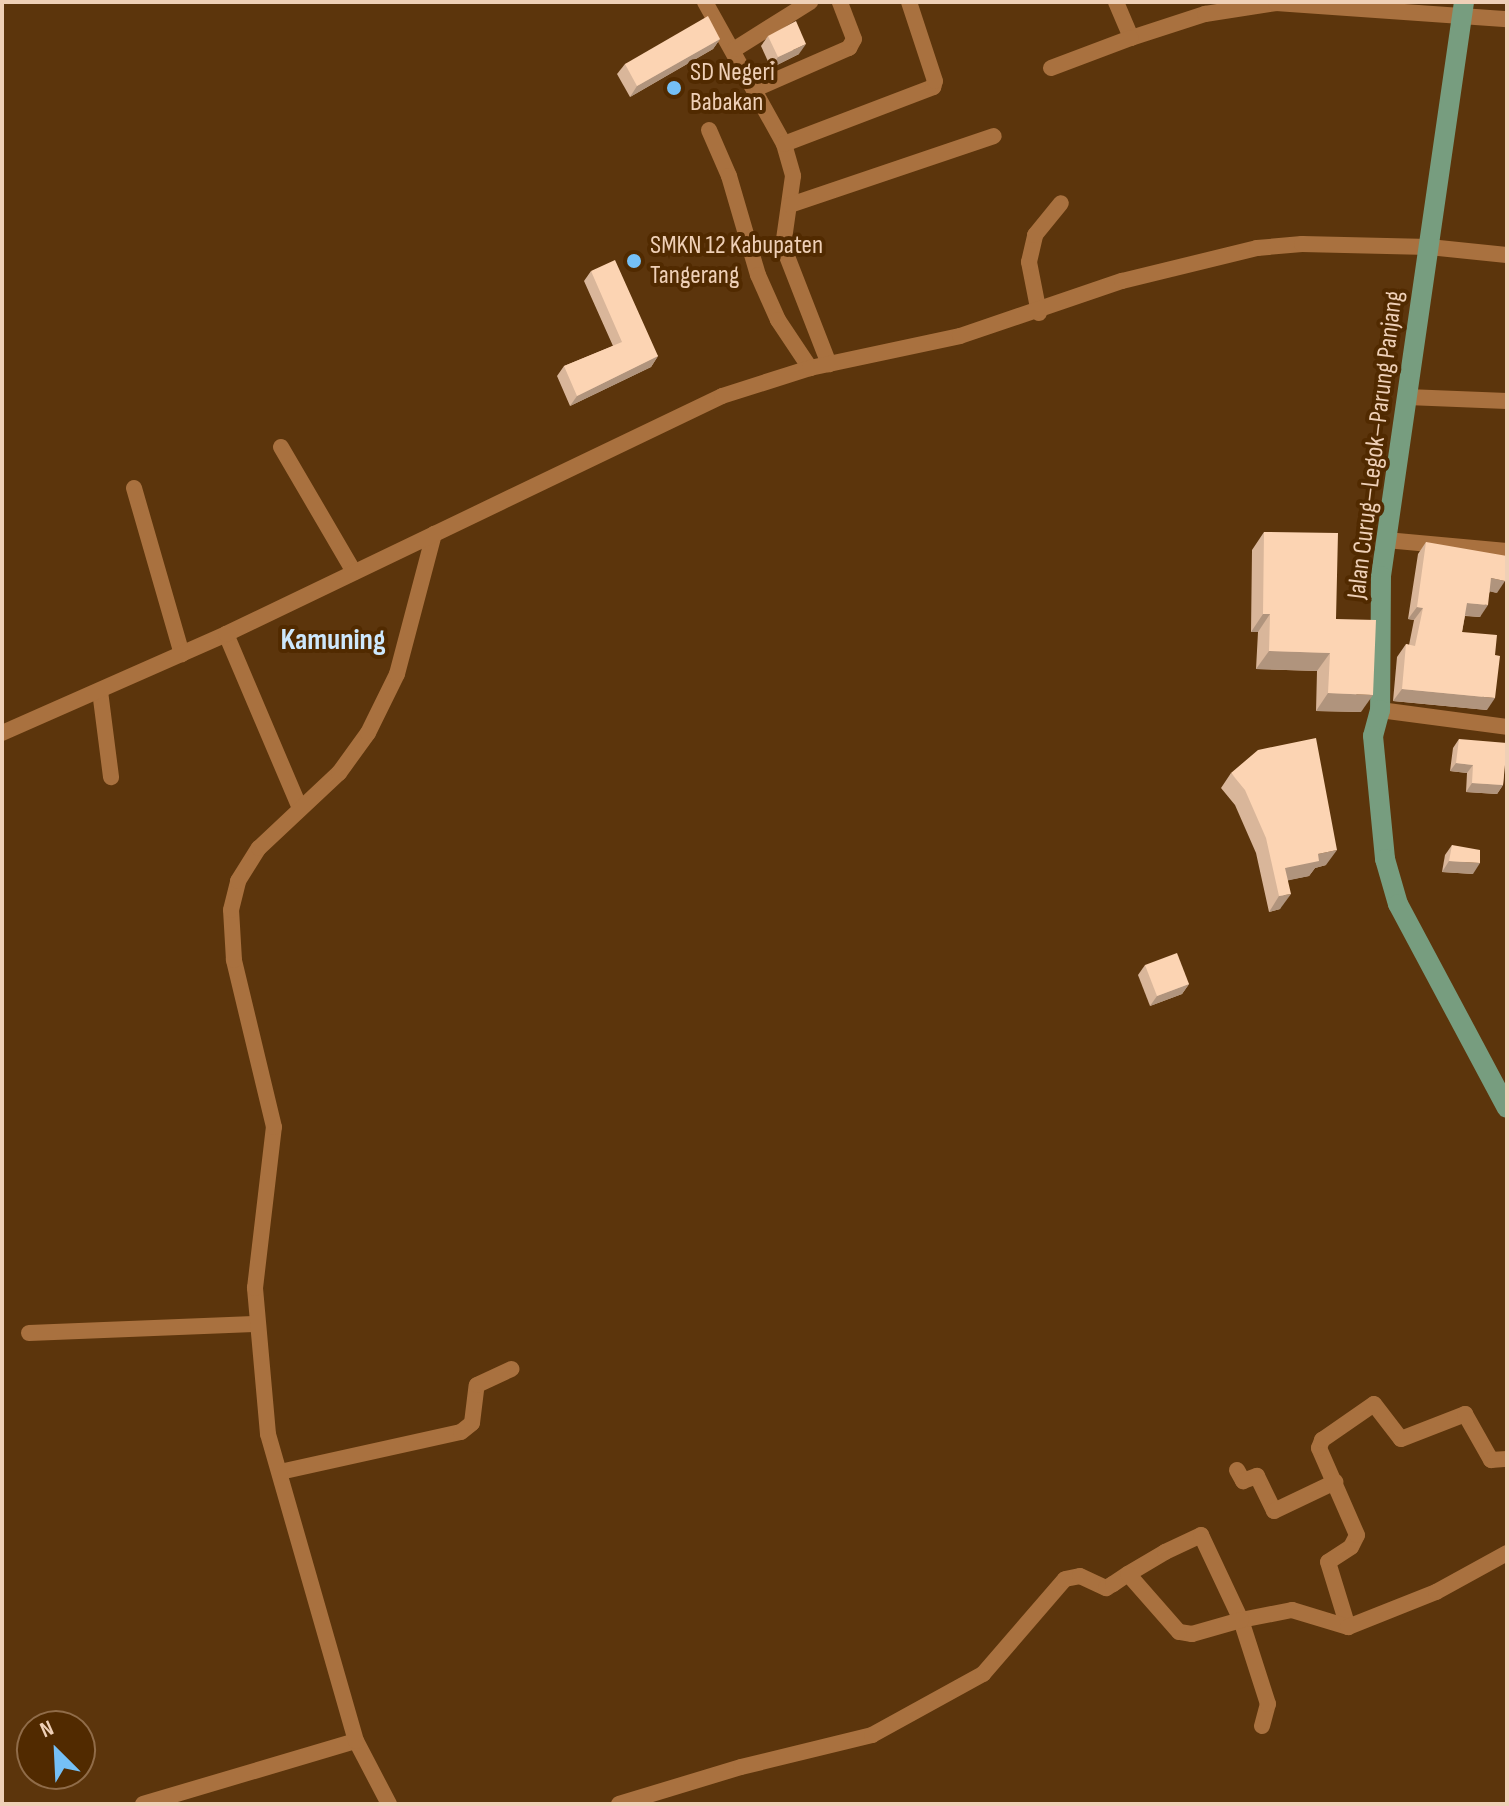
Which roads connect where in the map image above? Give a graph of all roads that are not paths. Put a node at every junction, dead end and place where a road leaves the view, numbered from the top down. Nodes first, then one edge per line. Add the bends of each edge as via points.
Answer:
1 (705, 2) edge
2 (810, 2) edge
3 (840, 2) edge
4 (909, 2) edge
5 (1116, 2) edge
6 (1223, 6) edge
7 (1463, 9) edge
8 (1507, 19) edge
9 (1131, 38) junction
10 (735, 49) junction
11 (1051, 68) dead end
12 (755, 89) junction
13 (709, 130) dead end
14 (994, 136) dead end
15 (784, 144) junction
16 (1061, 203) dead end
17 (790, 205) junction
18 (1429, 247) junction
19 (1507, 255) edge
20 (1039, 313) junction
21 (829, 364) junction
22 (810, 368) junction
23 (1407, 397) junction
24 (1507, 401) edge
25 (281, 447) dead end
26 (134, 488) dead end
27 (434, 534) junction
28 (1386, 540) junction
29 (1507, 551) edge
30 (354, 572) junction
31 (226, 634) junction
32 (182, 654) junction
33 (100, 691) junction
34 (1380, 710) junction
35 (1507, 727) edge
36 (2, 733) edge
37 (111, 777) dead end
38 (300, 808) junction
39 (1507, 1108) edge
40 (254, 1324) junction
41 (29, 1333) dead end
42 (512, 1369) dead end
43 (1507, 1459) edge
44 (1237, 1470) dead end
45 (280, 1472) junction
46 (1335, 1482) junction
47 (1507, 1553) edge
48 (1128, 1574) junction
49 (1241, 1620) junction
50 (1348, 1627) junction
51 (1262, 1726) dead end
52 (356, 1741) junction
53 (143, 1804) edge
54 (389, 1804) edge
55 (619, 1804) edge

1 - 10 street
2 - 10 street
3 - 12 street via 854,39 849,48
4 - 15 street via 933,87
5 - 9 street
6 - 7 street
6 - 9 street
7 - 8 street
7 - 18 main road, Jalan Curug–Legok–Parung Panjang
9 - 11 street
10 - 12 street
12 - 15 street
13 - 22 street via 729,176 758,275 784,330
14 - 17 street
15 - 17 street via 793,176
16 - 20 street via 1035,235 1029,262
17 - 21 street via 783,246
18 - 19 street
18 - 20 street via 1257,248 1122,281
18 - 23 main road, Jalan Curug–Legok–Parung Panjang
20 - 21 street
21 - 22 street
22 - 27 street via 722,396
23 - 24 street
23 - 28 main road, Jalan Curug–Legok–Parung Panjang
25 - 30 street
26 - 32 street
27 - 30 street
27 - 38 street via 397,674 368,733 339,773
28 - 29 street
28 - 34 main road, Jalan Curug–Legok–Parung Panjang
30 - 31 street
31 - 32 street
31 - 38 street
32 - 33 street
33 - 36 street
33 - 37 street
34 - 35 street
34 - 39 main road, Jalan Curug–Legok–Parung Panjang via 1375,762 1385,859 1398,904
38 - 40 street via 247,864 231,910 234,960 274,1127
40 - 41 street
40 - 45 street via 268,1434
42 - 45 street via 477,1385 472,1423 461,1432
43 - 46 street via 1491,1460 1465,1414 1401,1439 1372,1404 1320,1444
44 - 46 street via 1243,1481 1257,1476 1274,1511
45 - 52 street
46 - 50 street via 1357,1535 1351,1547 1328,1562
47 - 50 street via 1436,1592
48 - 49 street via 1179,1632 1192,1634
48 - 49 street via 1201,1535
48 - 55 street via 1101,1589 1080,1576 1065,1579 983,1674 872,1735
49 - 50 street via 1292,1610
49 - 51 street via 1268,1704
52 - 53 street
52 - 54 street

